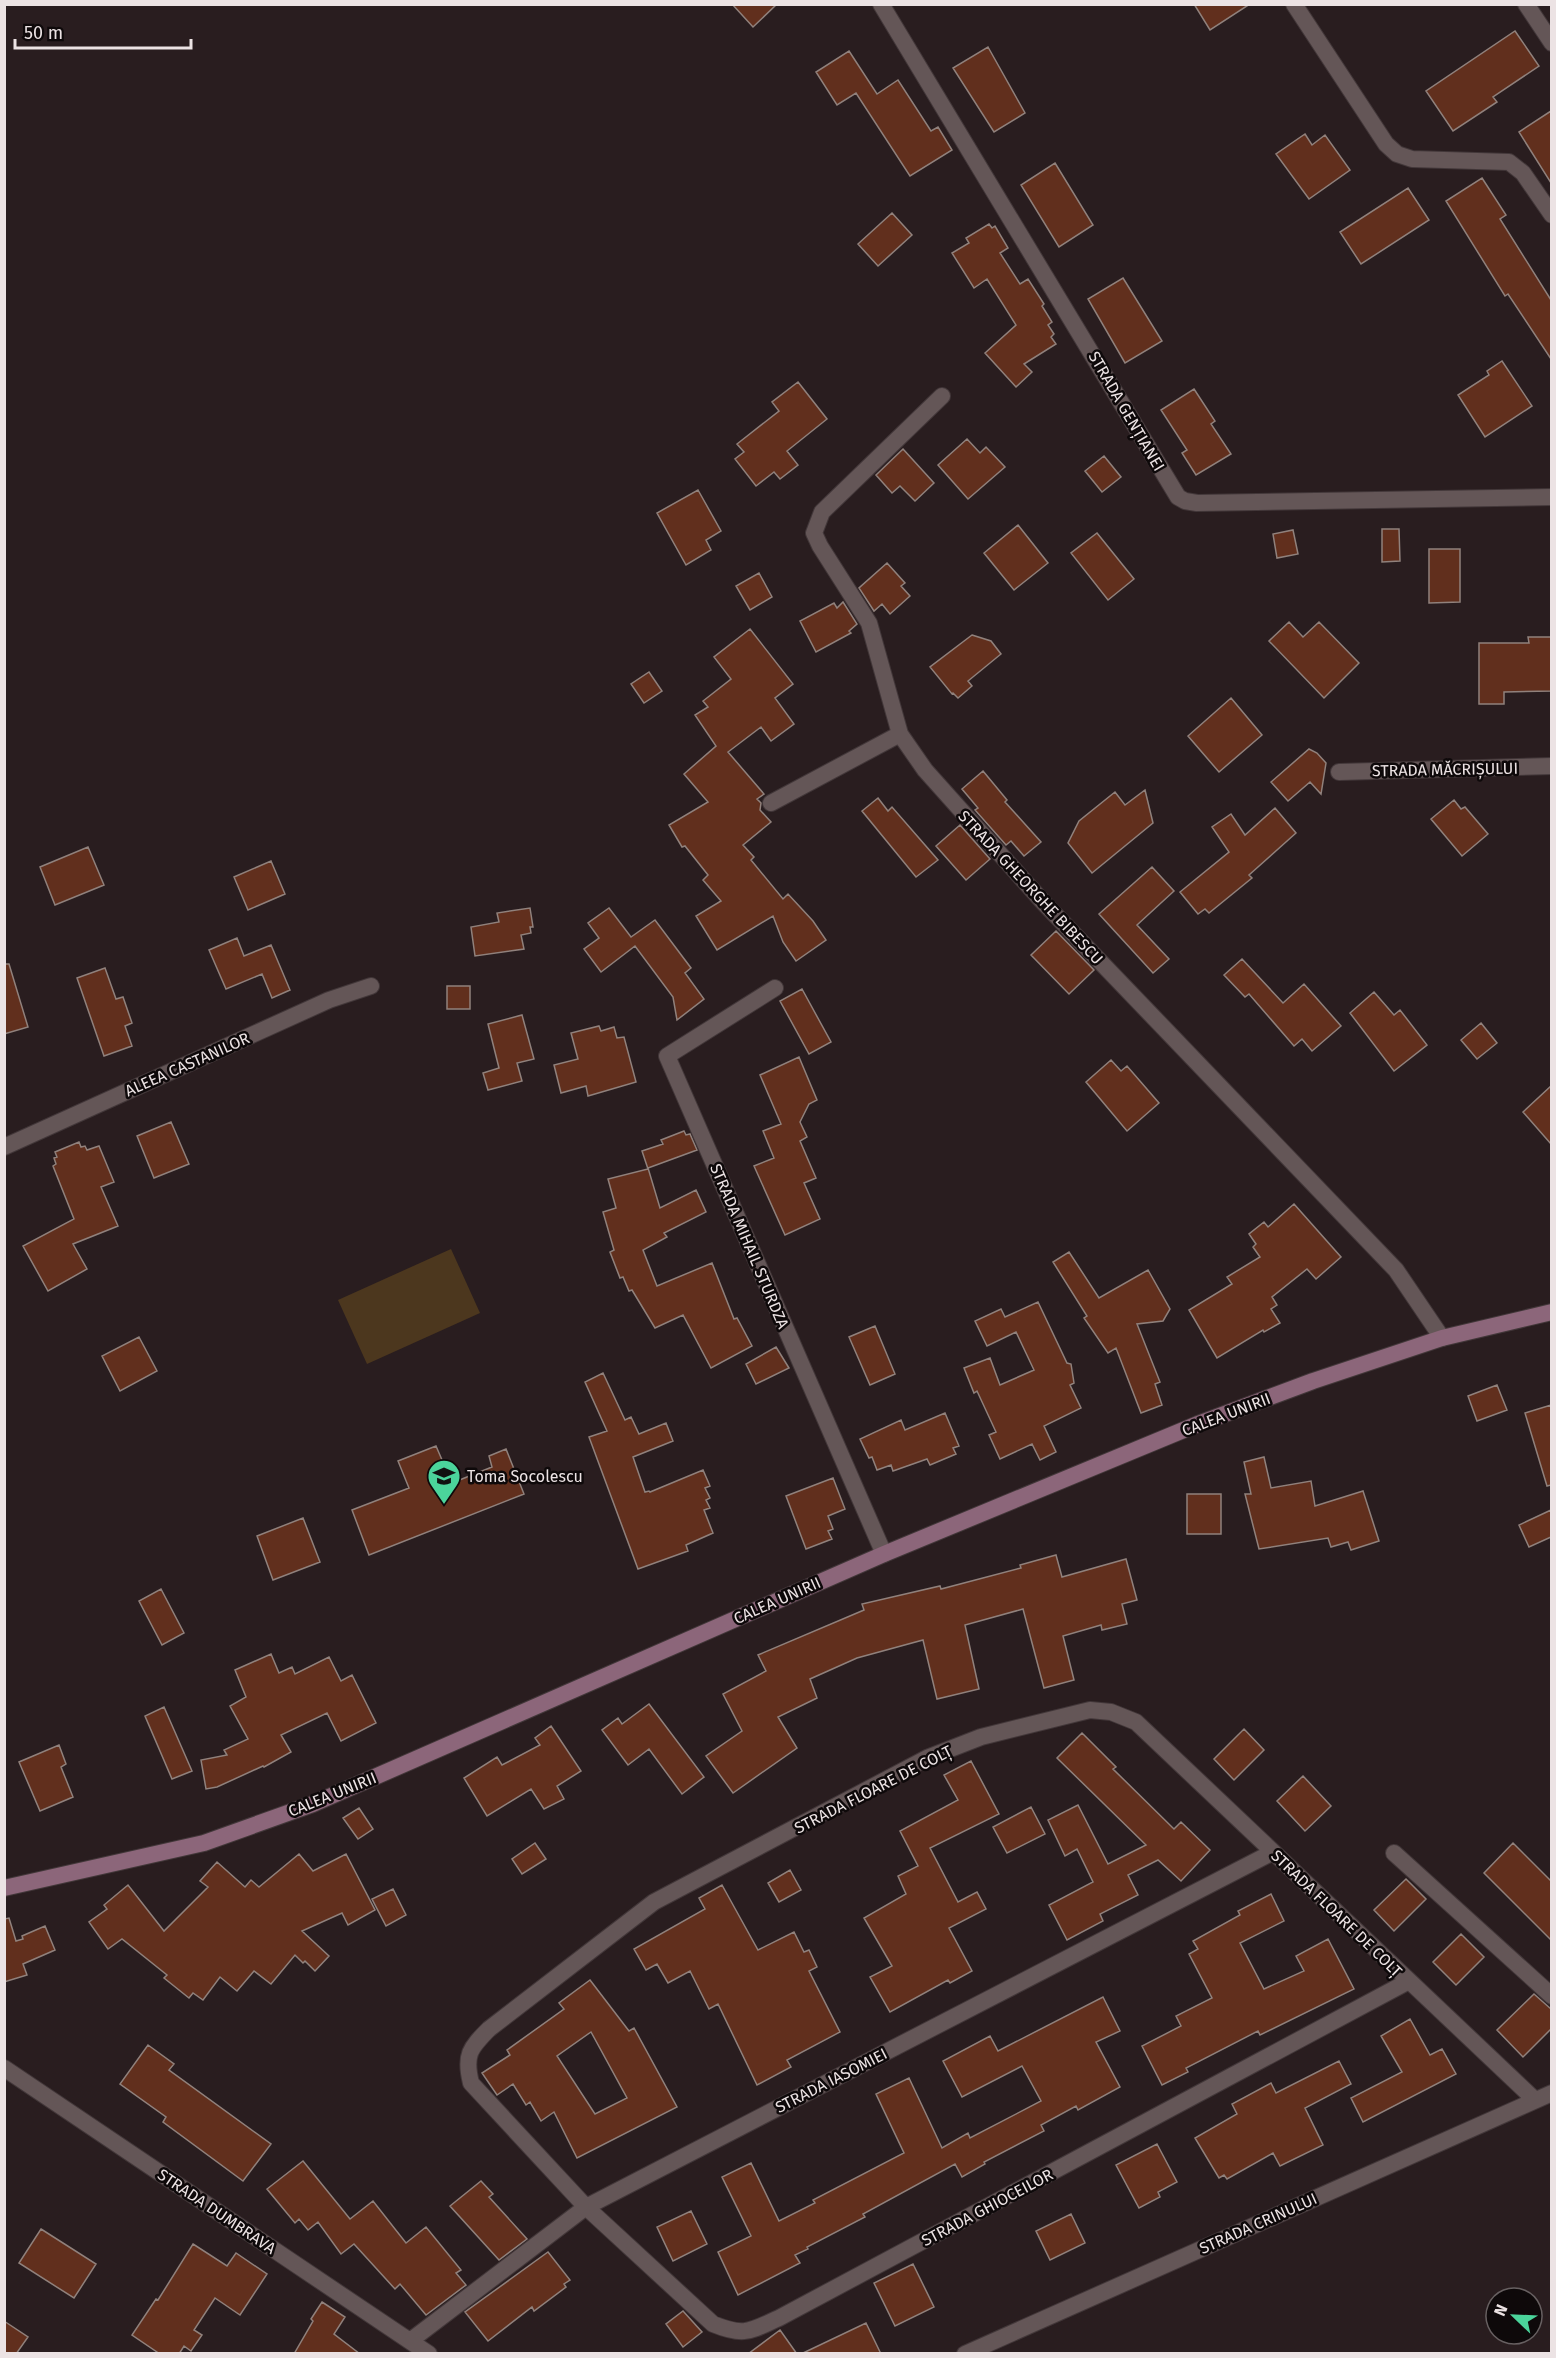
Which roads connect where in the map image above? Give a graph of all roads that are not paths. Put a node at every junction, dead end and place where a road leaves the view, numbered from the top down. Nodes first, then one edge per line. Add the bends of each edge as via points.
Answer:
1 (881, 4) edge
2 (1294, 4) edge
3 (1526, 4) edge
4 (1551, 44) edge
5 (1551, 215) edge
6 (942, 396) dead end
7 (1551, 497) edge
8 (900, 734) junction
9 (1551, 766) edge
10 (1339, 772) dead end
11 (771, 803) dead end
12 (371, 986) dead end
13 (775, 988) dead end
14 (4, 1147) edge
15 (1551, 1312) edge
16 (1442, 1338) junction
17 (884, 1554) junction
18 (1273, 1852) junction
19 (1394, 1853) dead end
20 (4, 1888) edge
21 (1409, 1982) junction
22 (1551, 1996) edge
23 (4, 2068) edge
24 (1551, 2093) edge
25 (1535, 2100) junction
26 (586, 2207) junction
27 (410, 2341) junction
28 (429, 2354) edge
29 (965, 2354) edge

1 - 7 street, STRADA GENȚIANEI via 1178,497 1197,503
2 - 5 street via 1386,144 1397,154 1412,159 1509,162 1523,172
3 - 4 street
6 - 8 street, STRADA GHEORGHE BIBESCU via 822,512 814,533 869,623
8 - 11 street
8 - 16 street, STRADA GHEORGHE BIBESCU via 925,770 1043,902 1396,1270
9 - 10 street, STRADA MĂCRIȘULUI
12 - 14 street, ALEEA CASTANILOR via 318,1005
13 - 17 street, STRADA MIHAIL STURDZA via 667,1056
15 - 16 main road, CALEA UNIRII
16 - 17 main road, CALEA UNIRII via 1198,1424
17 - 20 main road, CALEA UNIRII via 313,1803 204,1842
18 - 21 street, STRADA FLOARE DE COLȚ
18 - 26 street, STRADA IASOMIEI
18 - 26 street, STRADA FLOARE DE COLȚ via 1136,1722 1112,1712 1090,1710 981,1737 927,1758 654,1902 473,2045 467,2068 471,2083
19 - 22 street
21 - 25 street, STRADA FLOARE DE COLȚ
21 - 26 street, STRADA GHIOCEILOR via 790,2313 745,2333 713,2324
23 - 27 street, STRADA DUMBRAVA
24 - 25 street, STRADA CRINULUI
25 - 29 street, STRADA CRINULUI
26 - 27 street, STRADA IASOMIEI
27 - 28 street, STRADA DUMBRAVA

